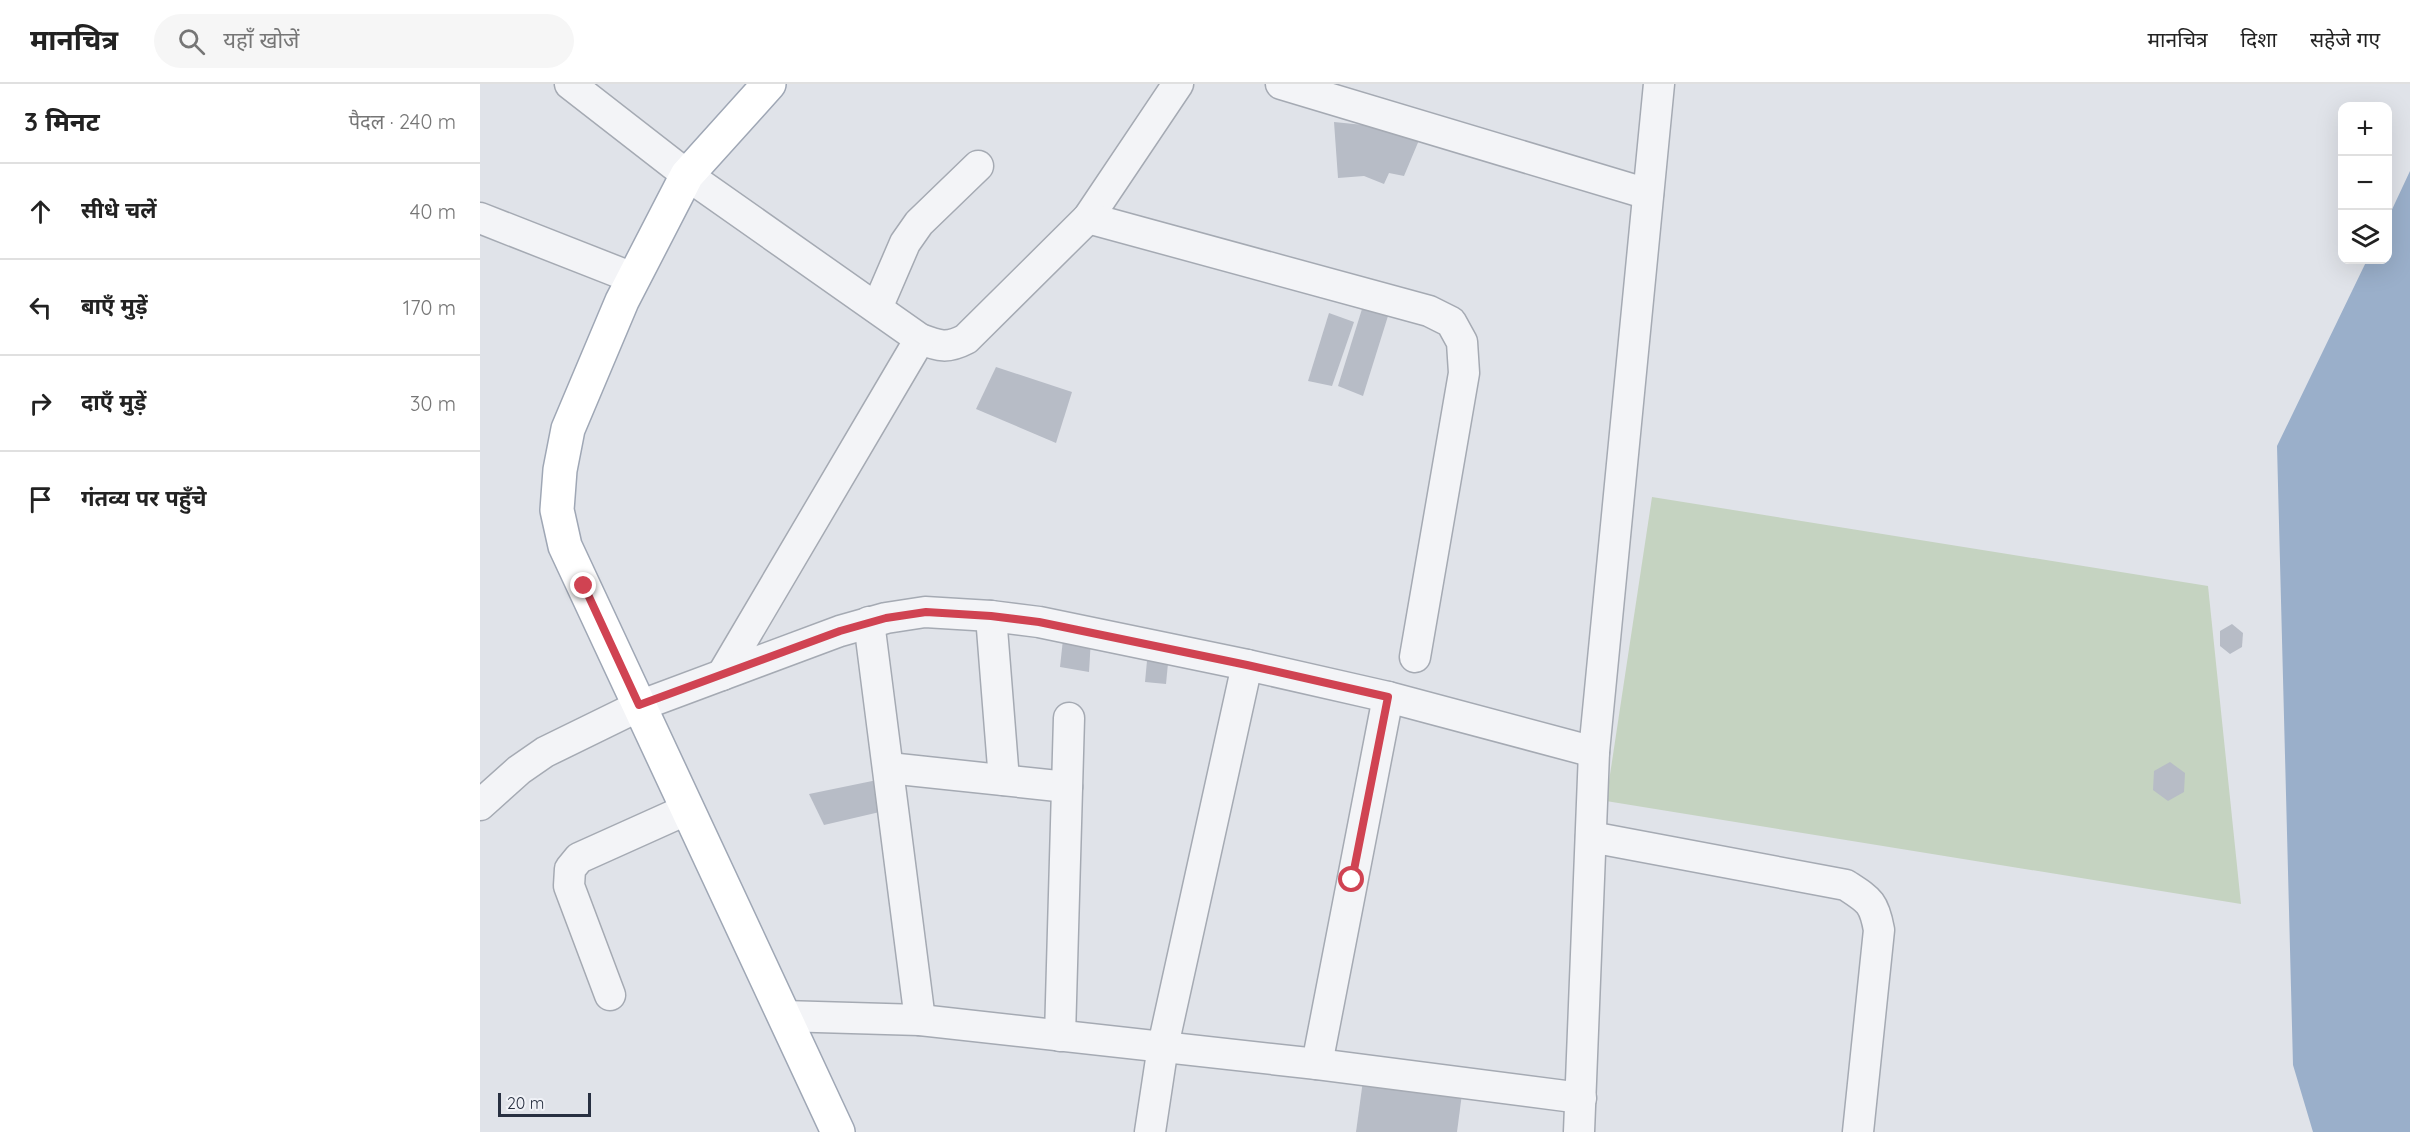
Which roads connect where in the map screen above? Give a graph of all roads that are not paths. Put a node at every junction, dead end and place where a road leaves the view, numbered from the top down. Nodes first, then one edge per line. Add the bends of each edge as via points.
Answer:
1 (570, 84) edge
2 (769, 84) edge
3 (1178, 84) edge
4 (1281, 84) edge
5 (1659, 84) edge
6 (978, 166) dead end
7 (687, 175) junction
8 (1648, 194) junction
9 (480, 218) edge
10 (1088, 218) junction
11 (633, 278) junction
12 (877, 308) junction
13 (920, 339) junction
14 (991, 616) junction
15 (869, 622) junction
16 (1415, 657) dead end
17 (1247, 665) junction
18 (722, 675) junction
19 (1388, 697) junction
20 (639, 705) junction
21 (1069, 718) dead end
22 (1594, 752) junction
23 (889, 768) junction
24 (1004, 780) junction
25 (1067, 787) junction
26 (480, 805) edge
27 (688, 809) junction
28 (1591, 837) junction
29 (610, 995) dead end
30 (783, 1016) junction
31 (920, 1020) junction
32 (1060, 1036) junction
33 (1163, 1046) junction
34 (1317, 1064) junction
35 (1581, 1098) junction
36 (838, 1132) edge
37 (1150, 1132) edge
38 (1579, 1132) edge
39 (1858, 1132) edge

1 - 7 street
2 - 7 main road
3 - 10 street
4 - 8 street
5 - 8 street
6 - 12 street via 919,223 905,243
7 - 11 main road
7 - 12 street
8 - 22 street
9 - 11 street
10 - 13 street via 966,339 953,346
10 - 16 street via 1429,311 1451,322 1462,342 1464,373
11 - 20 main road via 568,429 557,510 565,546
12 - 13 street
13 - 18 street
14 - 15 street via 926,612
14 - 17 street via 1039,622
14 - 24 street
15 - 18 street
15 - 23 street
17 - 19 street
17 - 33 street
18 - 20 street
19 - 22 street
19 - 34 street
20 - 26 street via 545,752
20 - 27 main road
21 - 25 street
22 - 28 street
23 - 24 street
23 - 31 street
24 - 25 street
25 - 32 street
27 - 29 street via 579,858 570,869 569,886
27 - 30 main road
28 - 35 street
28 - 39 street via 1846,885 1865,898 1875,910 1879,930
30 - 31 street
30 - 36 main road
31 - 32 street
32 - 33 street
33 - 34 street
33 - 37 street
34 - 35 street
35 - 38 street

